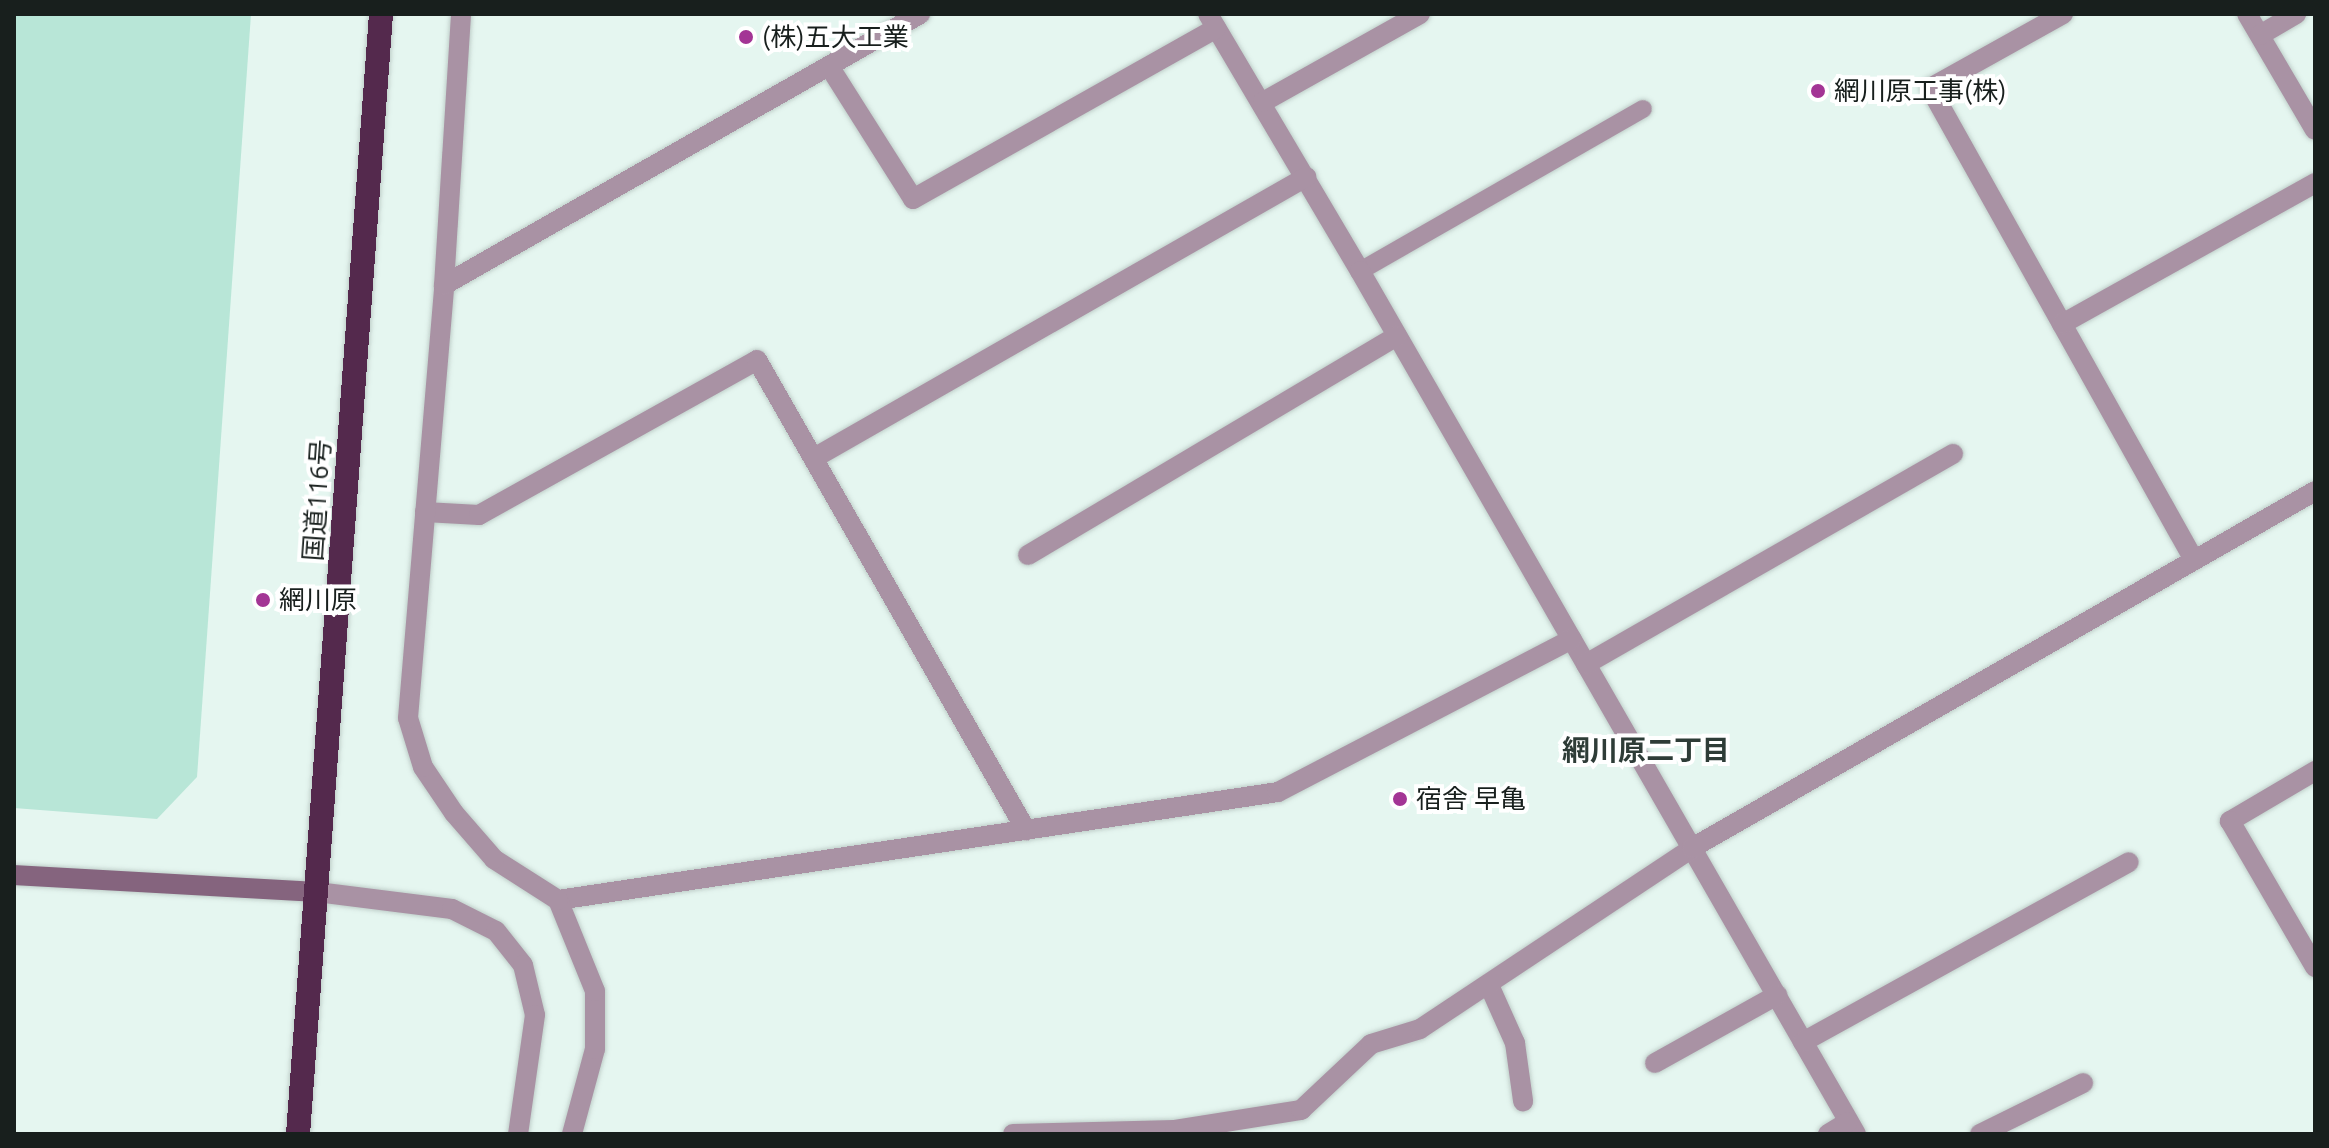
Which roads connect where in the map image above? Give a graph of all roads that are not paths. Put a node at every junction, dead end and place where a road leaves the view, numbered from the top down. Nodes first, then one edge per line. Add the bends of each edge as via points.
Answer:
1 (381, 14) edge
2 (461, 14) edge
3 (920, 14) edge
4 (1420, 14) edge
5 (2063, 14) edge
6 (2247, 14) edge
7 (2296, 14) edge
8 (1212, 21) edge
9 (2260, 35) junction
10 (829, 66) junction
11 (1263, 102) junction
12 (1643, 109) dead end
13 (2315, 130) edge
14 (1306, 177) junction
15 (2315, 183) edge
16 (1360, 271) junction
17 (444, 285) junction
18 (2062, 324) junction
19 (1397, 336) junction
20 (1953, 454) dead end
21 (814, 458) junction
22 (2315, 491) edge
23 (425, 512) junction
24 (1028, 555) dead end
25 (2194, 560) junction
26 (1572, 639) junction
27 (1586, 664) junction
28 (2315, 771) edge
29 (1026, 830) junction
30 (1692, 848) junction
31 (2129, 862) dead end
32 (14, 875) edge
33 (317, 892) junction
34 (558, 900) junction
35 (2315, 967) edge
36 (1489, 985) junction
37 (1777, 995) junction
38 (1803, 1042) junction
39 (1655, 1063) dead end
40 (2083, 1083) dead end
41 (1523, 1101) dead end
42 (1852, 1128) edge
43 (298, 1134) edge
44 (518, 1134) edge
45 (572, 1134) edge
46 (1013, 1134) edge
47 (1828, 1134) edge
48 (1980, 1134) edge

1 - 33 highway, 国道116号
2 - 17 street
3 - 10 street
4 - 11 street
5 - 18 street via 1930,88
6 - 9 street
7 - 9 street
8 - 10 street via 913,199
8 - 11 street
9 - 13 street
10 - 17 street
11 - 14 street
12 - 16 lane
14 - 16 street
14 - 21 street
15 - 18 street
16 - 19 street
17 - 23 street
18 - 25 street
19 - 24 street
19 - 26 street
20 - 27 street
21 - 23 street via 757,360 479,515
21 - 29 street
22 - 25 street
23 - 34 street via 408,718 423,767 494,859
25 - 30 street
26 - 27 street
26 - 29 street via 1278,792
27 - 30 street
28 - 35 street via 2230,821
29 - 34 street
30 - 36 street
30 - 37 street
31 - 38 street
32 - 33 street
33 - 43 highway, 国道116号
33 - 44 street via 452,909 496,931 523,965 535,1015
34 - 45 street via 595,991 595,1049
36 - 41 street via 1515,1043
36 - 46 street via 1420,1029 1371,1044 1301,1110 1175,1130
37 - 38 street
37 - 39 street
38 - 42 street
40 - 48 street
42 - 47 street

